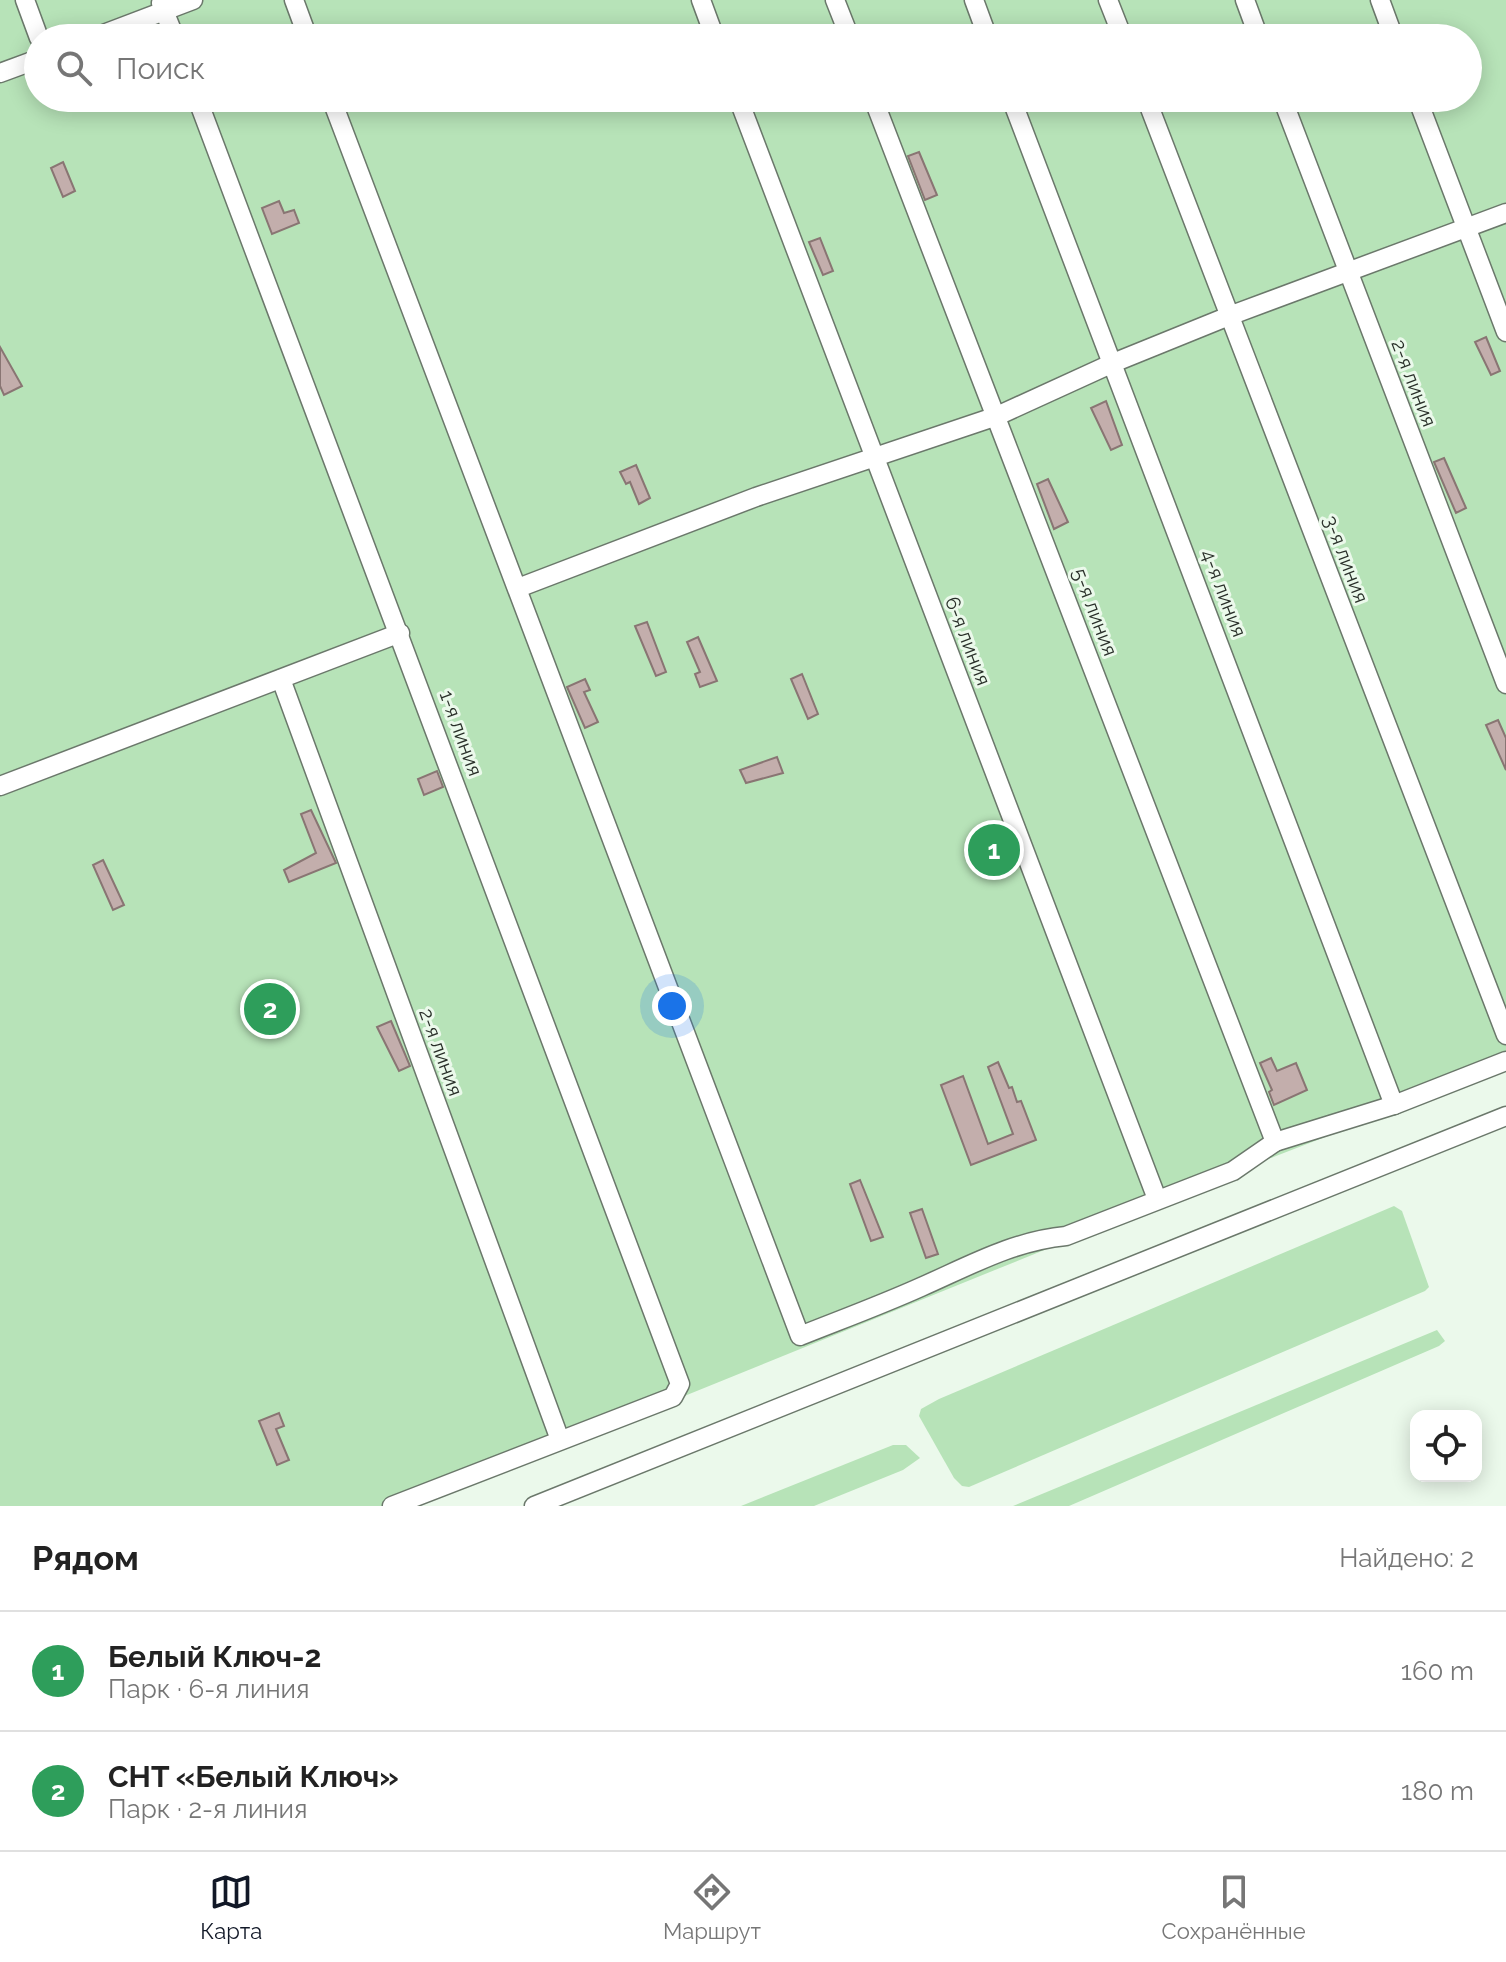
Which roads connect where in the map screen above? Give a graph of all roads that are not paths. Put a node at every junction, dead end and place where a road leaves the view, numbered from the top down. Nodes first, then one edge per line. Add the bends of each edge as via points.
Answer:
1 (25, 0) edge
2 (193, 0) edge
3 (294, 0) edge
4 (701, 0) edge
5 (835, 0) edge
6 (974, 0) edge
7 (1108, 0) edge
8 (1245, 0) edge
9 (1380, 0) edge
10 (162, 6) edge
11 (34, 24) edge
12 (123, 24) edge
13 (303, 24) edge
14 (710, 24) edge
15 (844, 24) edge
16 (983, 24) edge
17 (1117, 24) edge
18 (1254, 24) edge
19 (1389, 24) edge
20 (24, 64) edge
21 (0, 73) edge
22 (202, 112) edge
23 (336, 112) edge
24 (743, 112) edge
25 (878, 112) edge
26 (1016, 112) edge
27 (1151, 112) edge
28 (1287, 112) edge
29 (1422, 112) edge
30 (1506, 213) edge
31 (1466, 227) junction
32 (1348, 271) junction
33 (1229, 316) junction
34 (1506, 332) edge
35 (1113, 363) junction
36 (997, 416) junction
37 (874, 459) junction
38 (518, 588) junction
39 (400, 633) junction
40 (281, 679) junction
41 (1506, 684) edge
42 (0, 786) edge
43 (1506, 1035) edge
44 (1506, 1061) edge
45 (1394, 1105) junction
46 (1506, 1116) edge
47 (1275, 1142) junction
48 (1157, 1199) junction
49 (560, 1440) junction
50 (392, 1506) edge
51 (534, 1506) edge

1 - 11 street
2 - 10 street
3 - 13 street
4 - 14 street
5 - 15 street
6 - 16 street
7 - 17 street
8 - 18 street
9 - 19 street
10 - 12 street
20 - 21 street
22 - 39 street, 1-я линия
23 - 38 street
24 - 37 street, 6-я линия
25 - 36 street, 5-я линия
26 - 35 street, 4-я линия
27 - 33 street, 3-я линия
28 - 32 street, 2-я линия
29 - 31 street
30 - 31 street
31 - 32 street
31 - 34 street
32 - 33 street
32 - 41 street, 2-я линия
33 - 35 street
33 - 43 street, 3-я линия
35 - 36 street
35 - 45 street, 4-я линия
36 - 37 street
36 - 47 street, 5-я линия
37 - 38 street via 756,497
37 - 48 street, 6-я линия
38 - 48 street via 800,1336 990,1255 1039,1238 1066,1236
39 - 40 street
39 - 49 street, 1-я линия via 680,1384 673,1397
40 - 42 street
40 - 49 street, 2-я линия
44 - 45 street
45 - 47 street
46 - 51 street
47 - 48 street via 1233,1171
49 - 50 street

